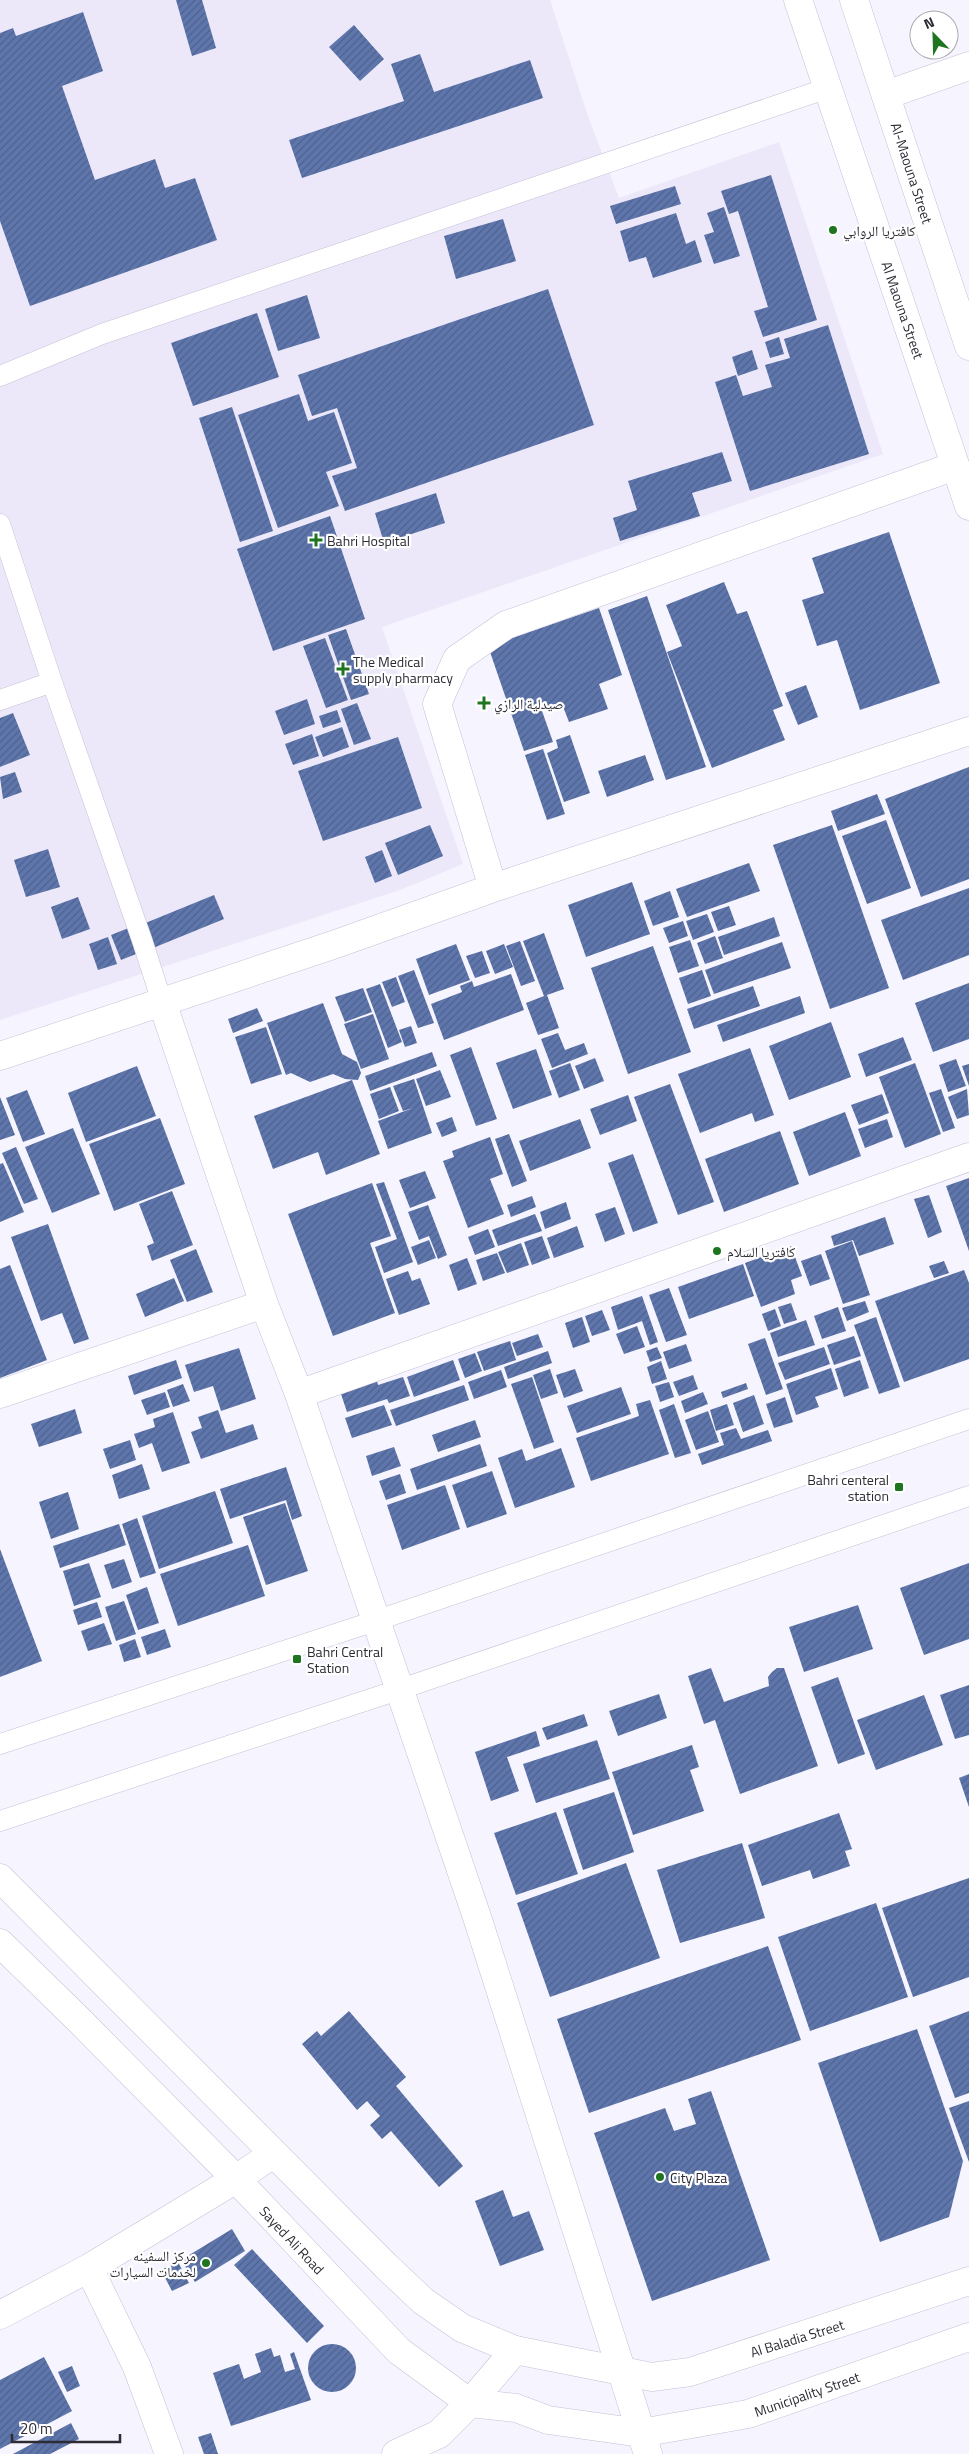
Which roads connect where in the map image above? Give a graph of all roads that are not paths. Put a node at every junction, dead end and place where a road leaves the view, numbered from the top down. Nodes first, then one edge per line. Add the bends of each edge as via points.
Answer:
1 (798, 0) edge
2 (854, 0) edge
3 (969, 66) edge
4 (828, 88) junction
5 (886, 95) junction
6 (969, 346) edge
7 (0, 376) edge
8 (956, 466) junction
9 (969, 506) edge
10 (0, 524) edge
11 (52, 682) junction
12 (0, 700) edge
13 (969, 731) edge
14 (493, 888) junction
15 (162, 1002) junction
16 (0, 1056) edge
17 (969, 1157) edge
18 (264, 1304) junction
19 (0, 1394) edge
20 (299, 1394) junction
21 (969, 1419) edge
22 (969, 1496) edge
23 (374, 1621) junction
24 (398, 1690) junction
25 (0, 1744) edge
26 (0, 1821) edge
27 (0, 1878) edge
28 (0, 1943) edge
29 (273, 2154) junction
30 (236, 2179) junction
31 (90, 2268) junction
32 (969, 2281) edge
33 (0, 2315) edge
34 (969, 2337) edge
35 (515, 2350) junction
36 (622, 2370) junction
37 (470, 2403) junction
38 (644, 2444) edge
39 (169, 2454) edge
40 (396, 2454) edge

1 - 4 main road, Al Maouna Street
2 - 5 main road, Al-Maouna Street
3 - 5 main road
4 - 7 lane via 102,334
4 - 8 main road, Al Maouna Street
5 - 6 main road, Al-Maouna Street
8 - 9 main road, Al Maouna Street
8 - 14 main road via 506,625 457,659 437,704
10 - 11 lane
11 - 12 lane
11 - 15 lane
13 - 14 main road
14 - 15 main road
15 - 16 main road
15 - 18 main road
17 - 20 main road
18 - 19 main road
18 - 20 main road
20 - 23 main road
21 - 23 lane
22 - 24 lane
23 - 24 main road
23 - 25 lane
24 - 26 lane
24 - 36 main road via 478,1920
27 - 29 main road
28 - 30 main road, Sayed Ali Road
29 - 30 main road
29 - 35 main road via 423,2301 462,2328
30 - 31 main road
30 - 37 main road, Sayed Ali Road via 399,2351
31 - 33 main road
31 - 39 main road via 137,2367
32 - 36 main road, Al Baladia Street via 690,2372 652,2377
34 - 38 main road, Municipality Street via 748,2414
35 - 36 main road
35 - 37 main road
36 - 38 main road
37 - 38 main road via 516,2408 548,2420
37 - 40 main road via 439,2434

